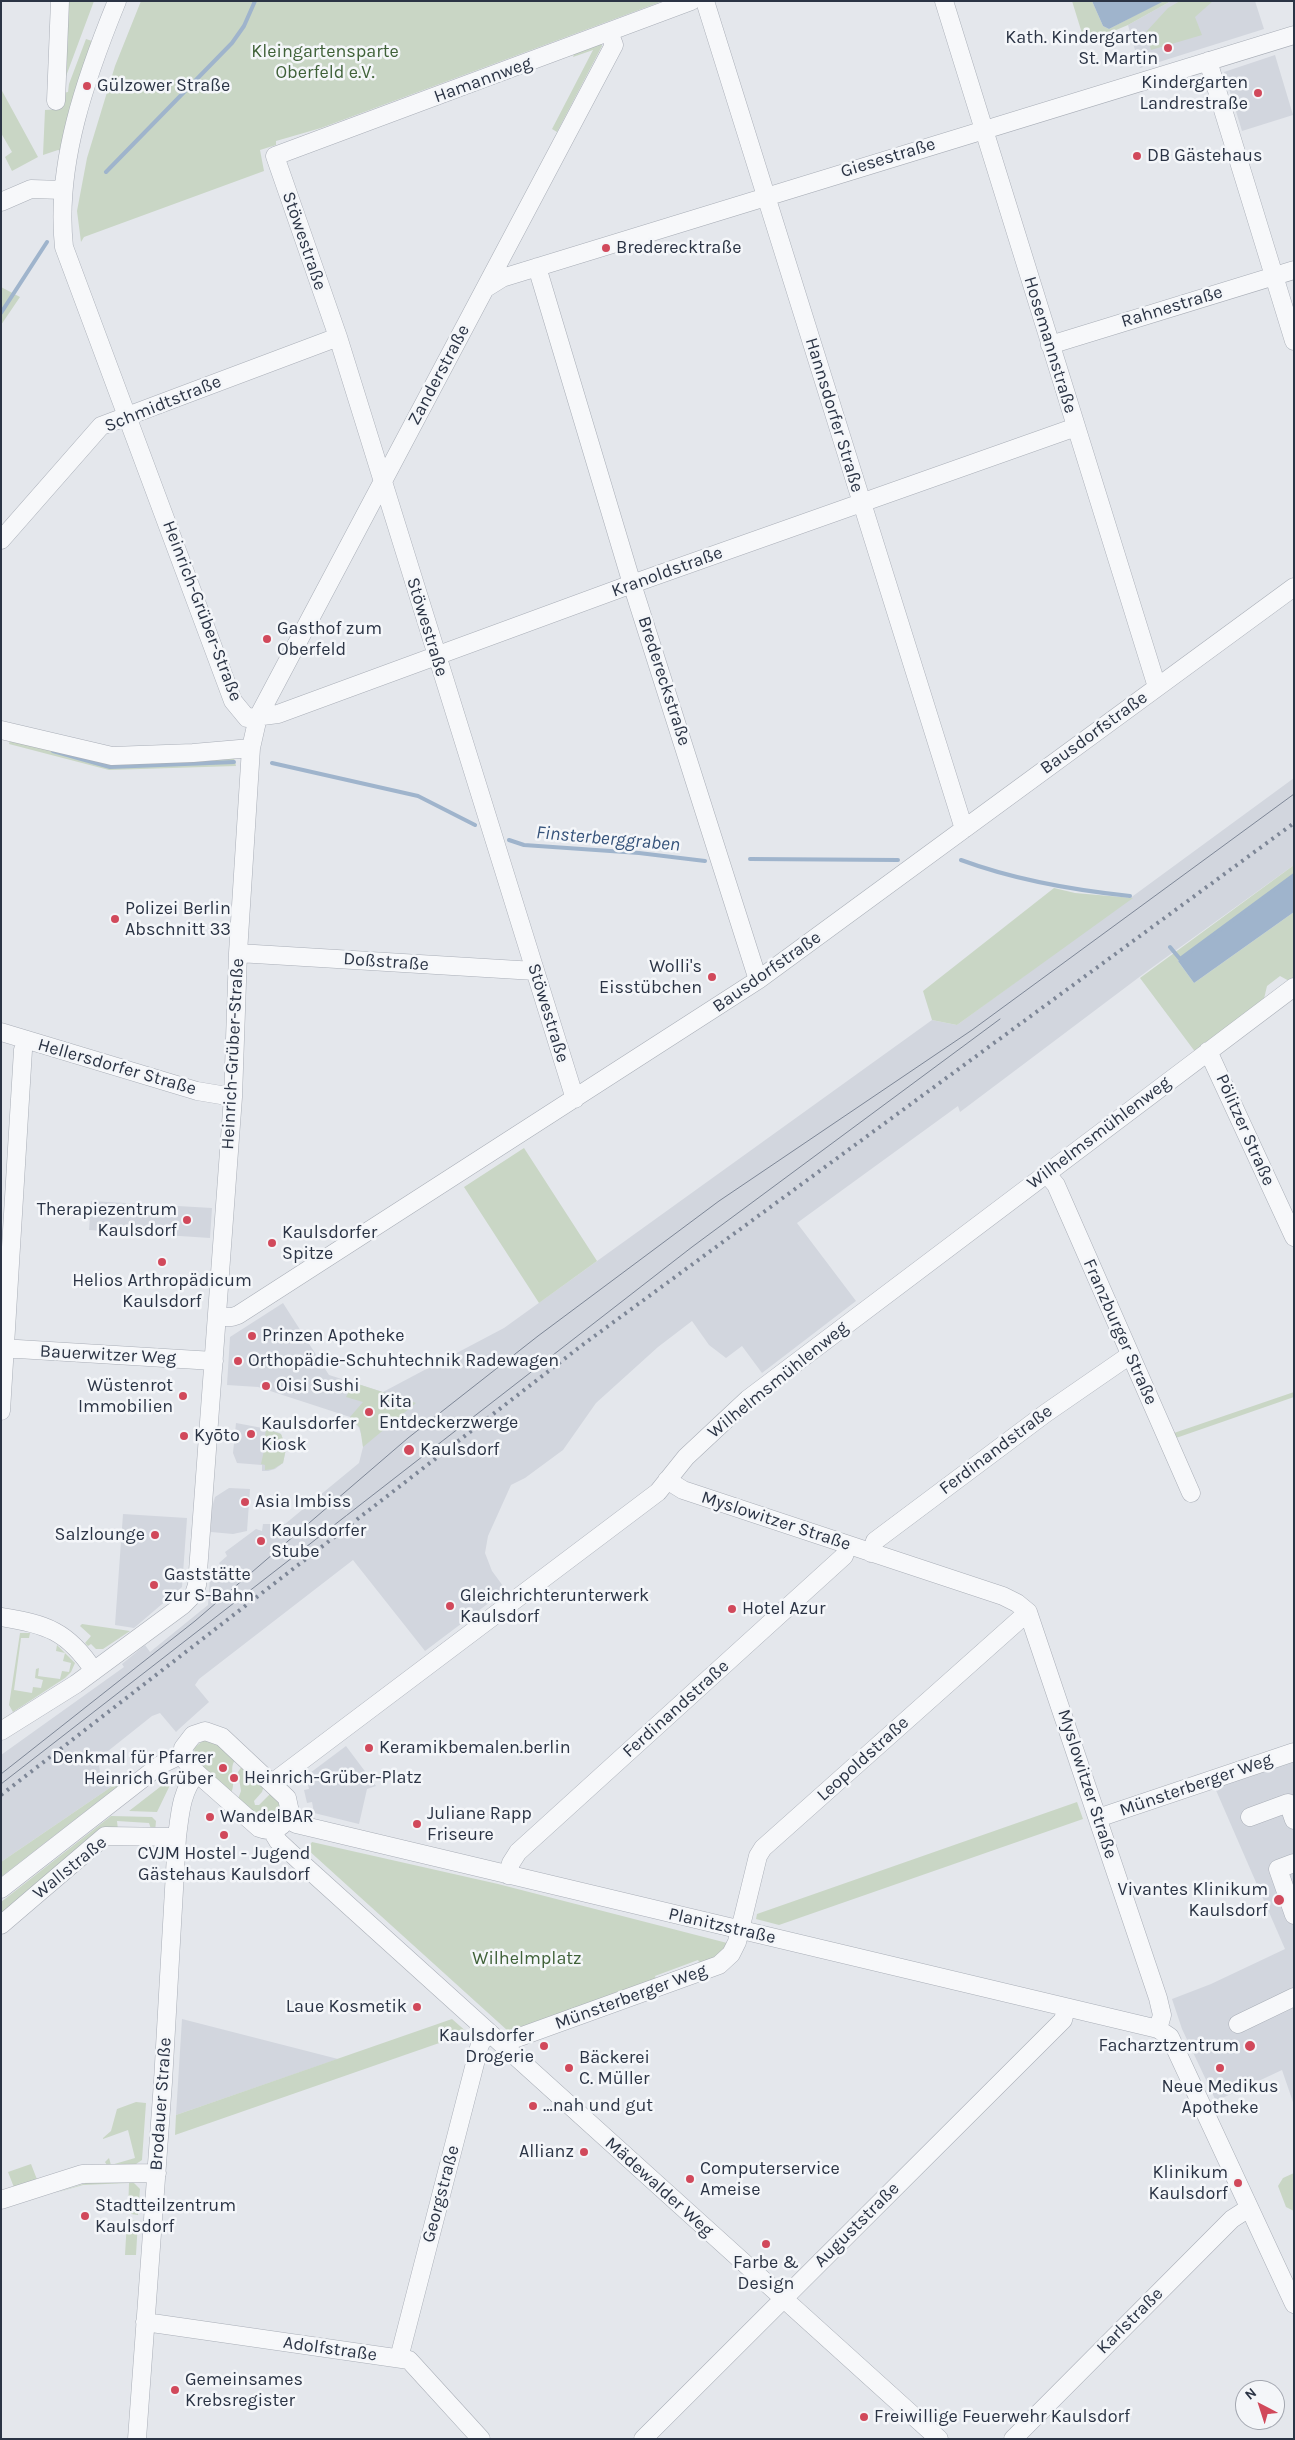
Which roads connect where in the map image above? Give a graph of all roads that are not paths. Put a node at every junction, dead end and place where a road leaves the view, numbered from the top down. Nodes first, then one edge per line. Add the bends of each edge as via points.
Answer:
1 (60, 1) edge
2 (117, 1) edge
3 (691, 1) edge
4 (705, 1) edge
5 (944, 1) edge
6 (609, 32) junction
7 (1294, 35) edge
8 (1208, 61) junction
9 (56, 101) dead end
10 (982, 129) junction
11 (275, 156) joint
12 (63, 190) junction
13 (766, 197) junction
14 (1, 202) edge
15 (537, 267) junction
16 (1294, 270) edge
17 (1274, 276) junction
18 (485, 288) junction
19 (338, 337) junction
20 (1294, 341) edge
21 (1050, 345) junction
22 (127, 415) junction
23 (1076, 427) junction
24 (382, 481) junction
25 (861, 503) junction
26 (1, 540) edge
27 (632, 584) junction
28 (1294, 587) edge
29 (436, 657) junction
30 (1156, 688) junction
31 (258, 718) junction
32 (2, 733) edge
33 (251, 748) junction
34 (964, 829) junction
35 (238, 953) junction
36 (535, 971) junction
37 (758, 980) junction
38 (1294, 987) edge
39 (1, 1032) edge
40 (26, 1040) junction
41 (1208, 1051) junction
42 (233, 1097) junction
43 (575, 1098) junction
44 (1046, 1173) junction
45 (1294, 1237) edge
46 (217, 1317) junction
47 (3, 1348) edge
48 (1130, 1355) junction
49 (214, 1361) junction
50 (1, 1411) edge
51 (667, 1480) junction
52 (1192, 1493) dead end
53 (848, 1545) junction
54 (870, 1552) junction
55 (1028, 1612) junction
56 (1, 1617) edge
57 (94, 1671) junction
58 (1, 1731) edge
59 (1294, 1752) edge
60 (184, 1754) junction
61 (197, 1773) junction
62 (272, 1784) junction
63 (1250, 1816) dead end
64 (1098, 1818) junction
65 (287, 1819) junction
66 (1294, 1820) edge
67 (272, 1831) junction
68 (177, 1836) junction
69 (1294, 1863) edge
70 (508, 1875) junction
71 (1, 1889) edge
72 (1294, 1915) edge
73 (1, 1925) edge
74 (740, 1931) junction
75 (1294, 1997) edge
76 (1066, 2009) junction
77 (1238, 2024) dead end
78 (1158, 2029) junction
79 (488, 2032) junction
80 (506, 2047) junction
81 (157, 2173) junction
82 (1, 2200) edge
83 (1250, 2208) junction
84 (783, 2299) junction
85 (1294, 2304) edge
86 (145, 2322) junction
87 (399, 2358) junction
88 (137, 2439) edge
89 (480, 2439) edge
90 (643, 2439) edge
91 (939, 2439) edge
92 (1013, 2439) edge

1 - 9 street
2 - 12 street, Heinrich-Grüber-Straße via 86,86
3 - 6 street, Hamannweg
4 - 13 street, Hannsdorfer Straße
5 - 10 street, Hosemannstraße
6 - 11 street, Hamannweg
6 - 18 street, Zanderstraße via 614,45
7 - 8 street, Giesestraße
8 - 10 street, Giesestraße
8 - 17 street
10 - 13 street, Giesestraße
10 - 21 street, Hosemannstraße
11 - 19 street, Stöwestraße
12 - 14 street via 31,189
12 - 22 street, Heinrich-Grüber-Straße via 64,247
13 - 15 street, Giesestraße
13 - 25 street, Hannsdorfer Straße
15 - 18 street, Giesestraße via 502,278
15 - 27 street, Bredereckstraße
16 - 17 street, Rahnestraße
17 - 20 street
17 - 21 street, Rahnestraße
18 - 24 street, Zanderstraße
19 - 22 street, Schmidtstraße
19 - 24 street, Stöwestraße
21 - 23 street, Hosemannstraße
22 - 26 street, Schmidtstraße via 101,426
22 - 31 street, Heinrich-Grüber-Straße via 233,701 247,718
23 - 25 street, Kranoldstraße
23 - 30 street, Hosemannstraße
24 - 29 street, Stöwestraße
24 - 31 street, Zanderstraße
25 - 27 street, Kranoldstraße
25 - 34 street, Hannsdorfer Straße
27 - 29 street, Kranoldstraße
27 - 37 street, Bredereckstraße
28 - 30 street, Bausdorfstraße
29 - 31 street, Kranoldstraße via 278,714
29 - 36 street, Stöwestraße
30 - 34 street, Bausdorfstraße
31 - 33 street, Heinrich-Grüber-Straße
32 - 33 street via 112,756
33 - 35 street, Heinrich-Grüber-Straße
34 - 37 street, Bausdorfstraße
35 - 36 street, Doßstraße
35 - 42 street, Heinrich-Grüber-Straße
36 - 43 street, Stöwestraße
37 - 43 street, Bausdorfstraße
38 - 41 street, Wilhelmsmühlenweg
39 - 40 street, Hellersdorfer Straße
40 - 42 street, Hellersdorfer Straße via 196,1091
40 - 47 street
41 - 44 street, Wilhelmsmühlenweg
41 - 45 street, Pölitzer Straße
42 - 46 street, Heinrich-Grüber-Straße
43 - 46 street, Bausdorfstraße via 238,1315
44 - 48 street, Franzburger Straße via 1056,1185
44 - 51 street, Wilhelmsmühlenweg via 748,1399 686,1457
46 - 49 street, Heinrich-Grüber-Straße
47 - 49 street, Bauerwitzer Weg
47 - 50 street
48 - 52 street, Franzburger Straße
48 - 54 street, Ferdinandstraße via 875,1540
49 - 57 street, Heinrich-Grüber-Straße via 194,1594
51 - 53 street, Myslowitzer Straße via 683,1490
51 - 62 street, Wilhelmsmühlenweg via 658,1492
53 - 54 street, Myslowitzer Straße
53 - 70 street, Ferdinandstraße via 844,1556 518,1852
54 - 55 street, Myslowitzer Straße via 1003,1596
55 - 64 street, Myslowitzer Straße
55 - 74 street, Leopoldstraße via 763,1848 758,1856
56 - 57 street via 39,1624 64,1635
57 - 58 street, Heinrich-Grüber-Straße
59 - 64 street, Münsterberger Weg
60 - 61 street
60 - 62 street via 185,1744 193,1735 205,1731 215,1733
60 - 71 street via 160,1765
61 - 67 street via 260,1828
61 - 68 street, Brodauer Straße via 185,1792
62 - 65 street via 288,1798 290,1812
63 - 66 street via 1288,1803
64 - 78 street, Myslowitzer Straße via 1161,2008
65 - 67 street
65 - 70 street, Planitzstraße via 296,1824
67 - 79 street, Mädewalder Weg via 278,1841
68 - 73 street, Wallstraße via 105,1836
68 - 81 street, Brodauer Straße
69 - 72 street via 1278,1869
70 - 74 street, Planitzstraße
74 - 76 street, Planitzstraße
74 - 80 street, Münsterberger Weg via 736,1946 719,1965 514,2039
75 - 77 street
76 - 78 street, Planitzstraße
76 - 84 street, Auguststraße via 1063,2020
78 - 83 street via 1170,2037
79 - 80 street, Mädewalder Weg
79 - 87 street, Georgstraße via 480,2044
80 - 84 street, Mädewalder Weg
81 - 82 street via 82,2174
81 - 86 street, Brodauer Straße
83 - 85 street
83 - 92 street, Karlstraße via 1232,2219
84 - 90 street, Auguststraße
84 - 91 street, Mädewalder Weg
86 - 87 street, Adolfstraße
86 - 88 street, Brodauer Straße
87 - 89 street, Adolfstraße via 409,2360

